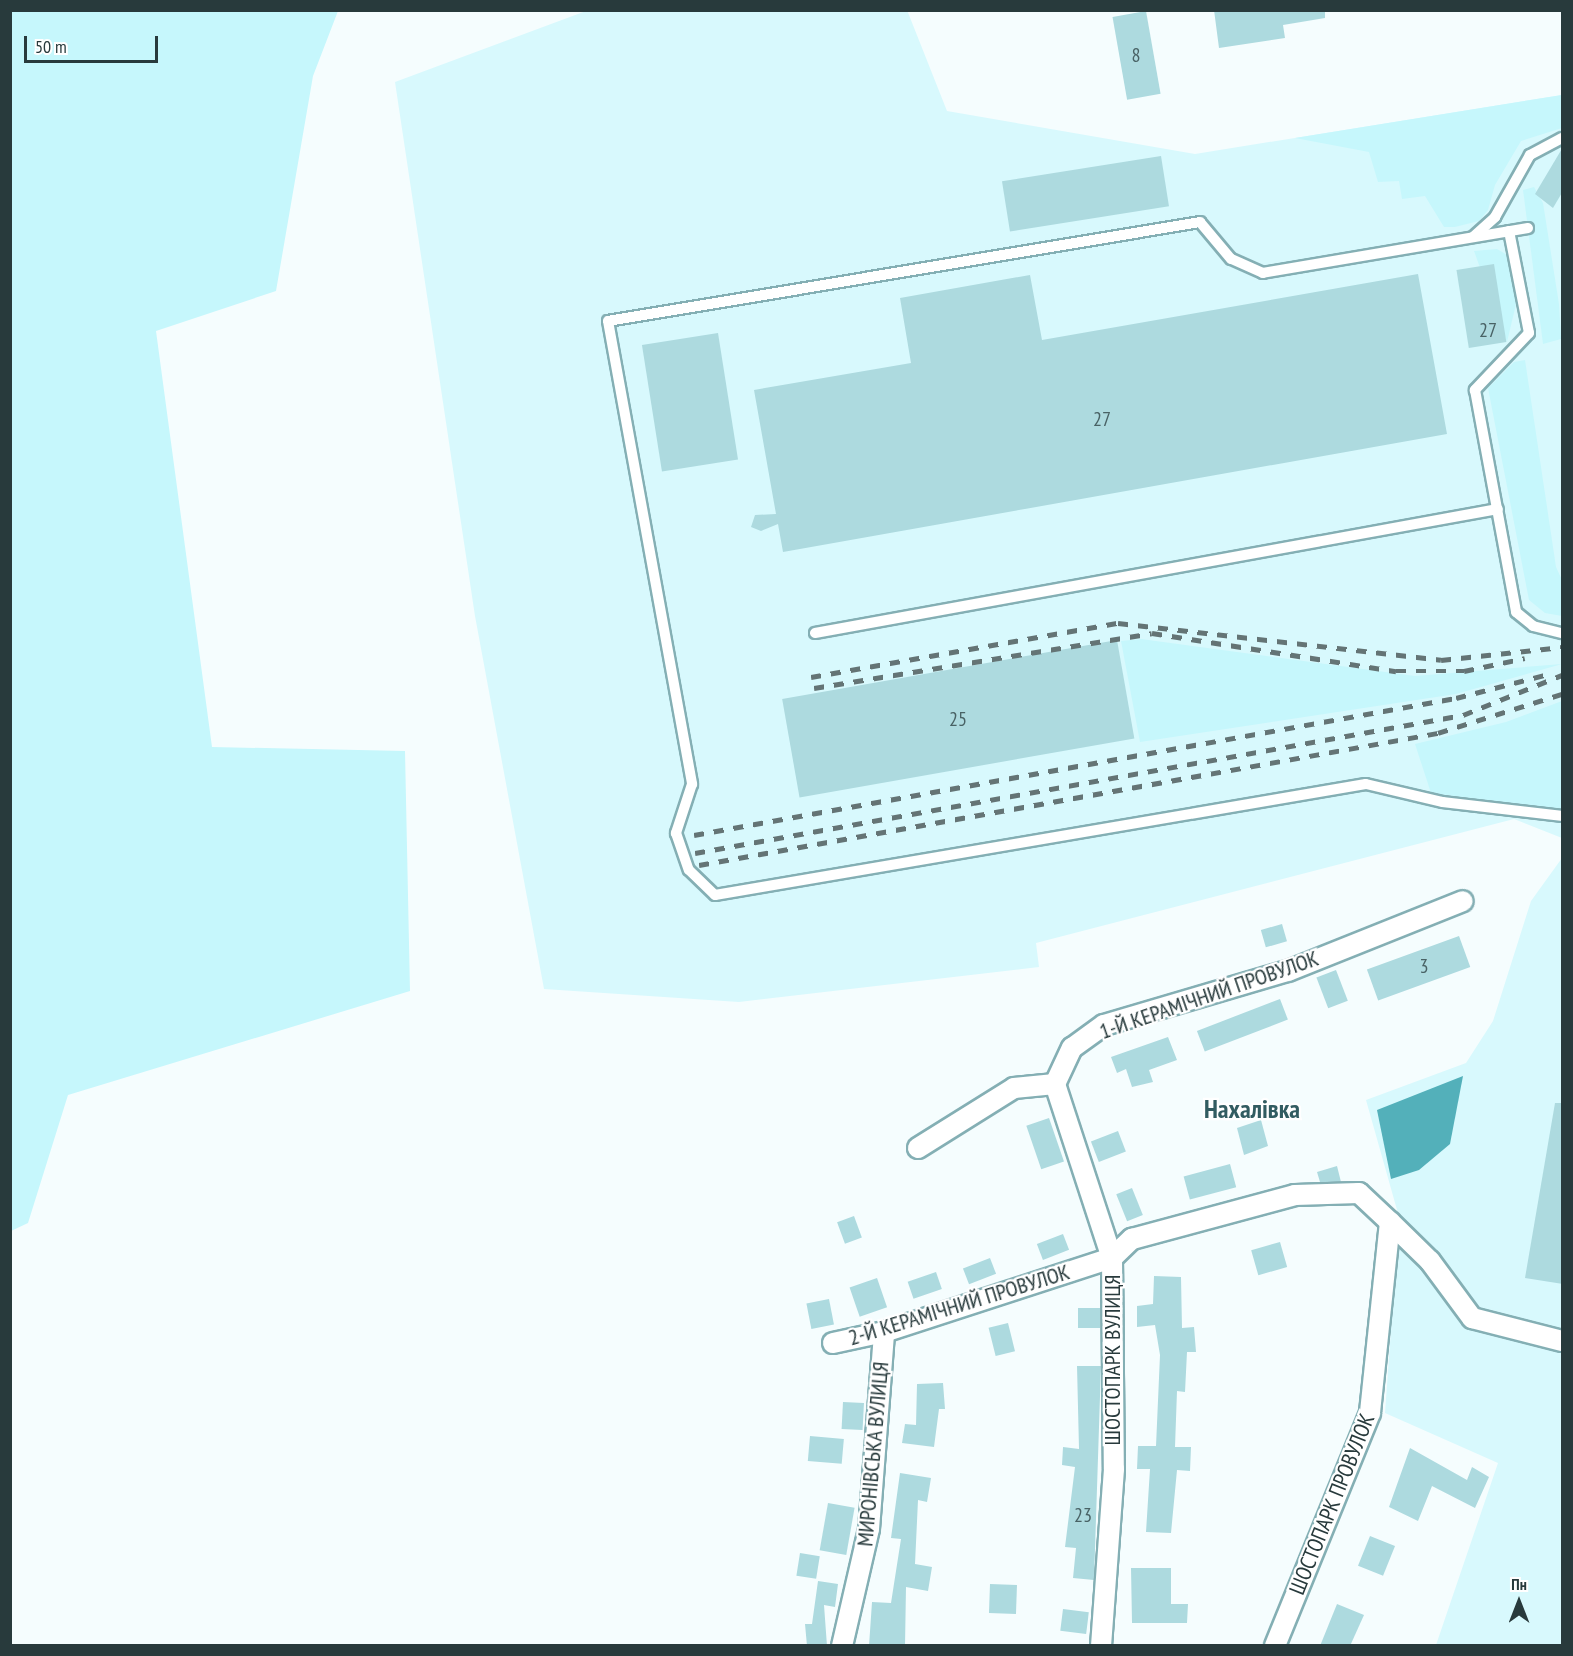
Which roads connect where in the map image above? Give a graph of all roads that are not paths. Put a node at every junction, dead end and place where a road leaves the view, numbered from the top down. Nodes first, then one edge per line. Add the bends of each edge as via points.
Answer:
1 (1563, 138) edge
2 (1528, 228) dead end
3 (1509, 231) junction
4 (1473, 237) junction
5 (1498, 509) junction
6 (815, 633) dead end
7 (1563, 633) edge
8 (1563, 816) edge
9 (1463, 901) dead end
10 (1055, 1084) junction
11 (918, 1148) dead end
12 (1390, 1222) junction
13 (1112, 1257) junction
14 (884, 1332) junction
15 (1563, 1341) edge
16 (832, 1343) dead end
17 (842, 1646) edge
18 (1101, 1646) edge
19 (1275, 1646) edge

1 - 4 lane via 1530,155 1496,217
2 - 3 lane
3 - 4 lane
3 - 5 lane via 1529,333 1474,390
4 - 8 lane via 1263,273 1231,259 1200,222 608,321 692,784 676,833 689,870 715,895 1366,784 1443,802
5 - 6 lane
5 - 7 lane via 1516,612 1533,626
9 - 10 street, 1-Й КЕРАМІЧНИЙ ПРОВУЛОК via 1288,971 1104,1026 1072,1048
10 - 11 street via 1014,1088
10 - 13 street, ШОСТОПАРК ВУЛИЦЯ
12 - 13 street, 2-Й КЕРАМІЧНИЙ ПРОВУЛОК via 1359,1193 1295,1195 1132,1239
12 - 15 street via 1430,1261 1472,1317
12 - 19 street, ШОСТОПАРК ПРОВУЛОК via 1370,1413
13 - 14 street, 2-Й КЕРАМІЧНИЙ ПРОВУЛОК
13 - 18 street, ШОСТОПАРК ВУЛИЦЯ via 1114,1469
14 - 16 street, 2-Й КЕРАМІЧНИЙ ПРОВУЛОК
14 - 17 street, МИРОНІВСЬКА ВУЛИЦЯ via 869,1529

